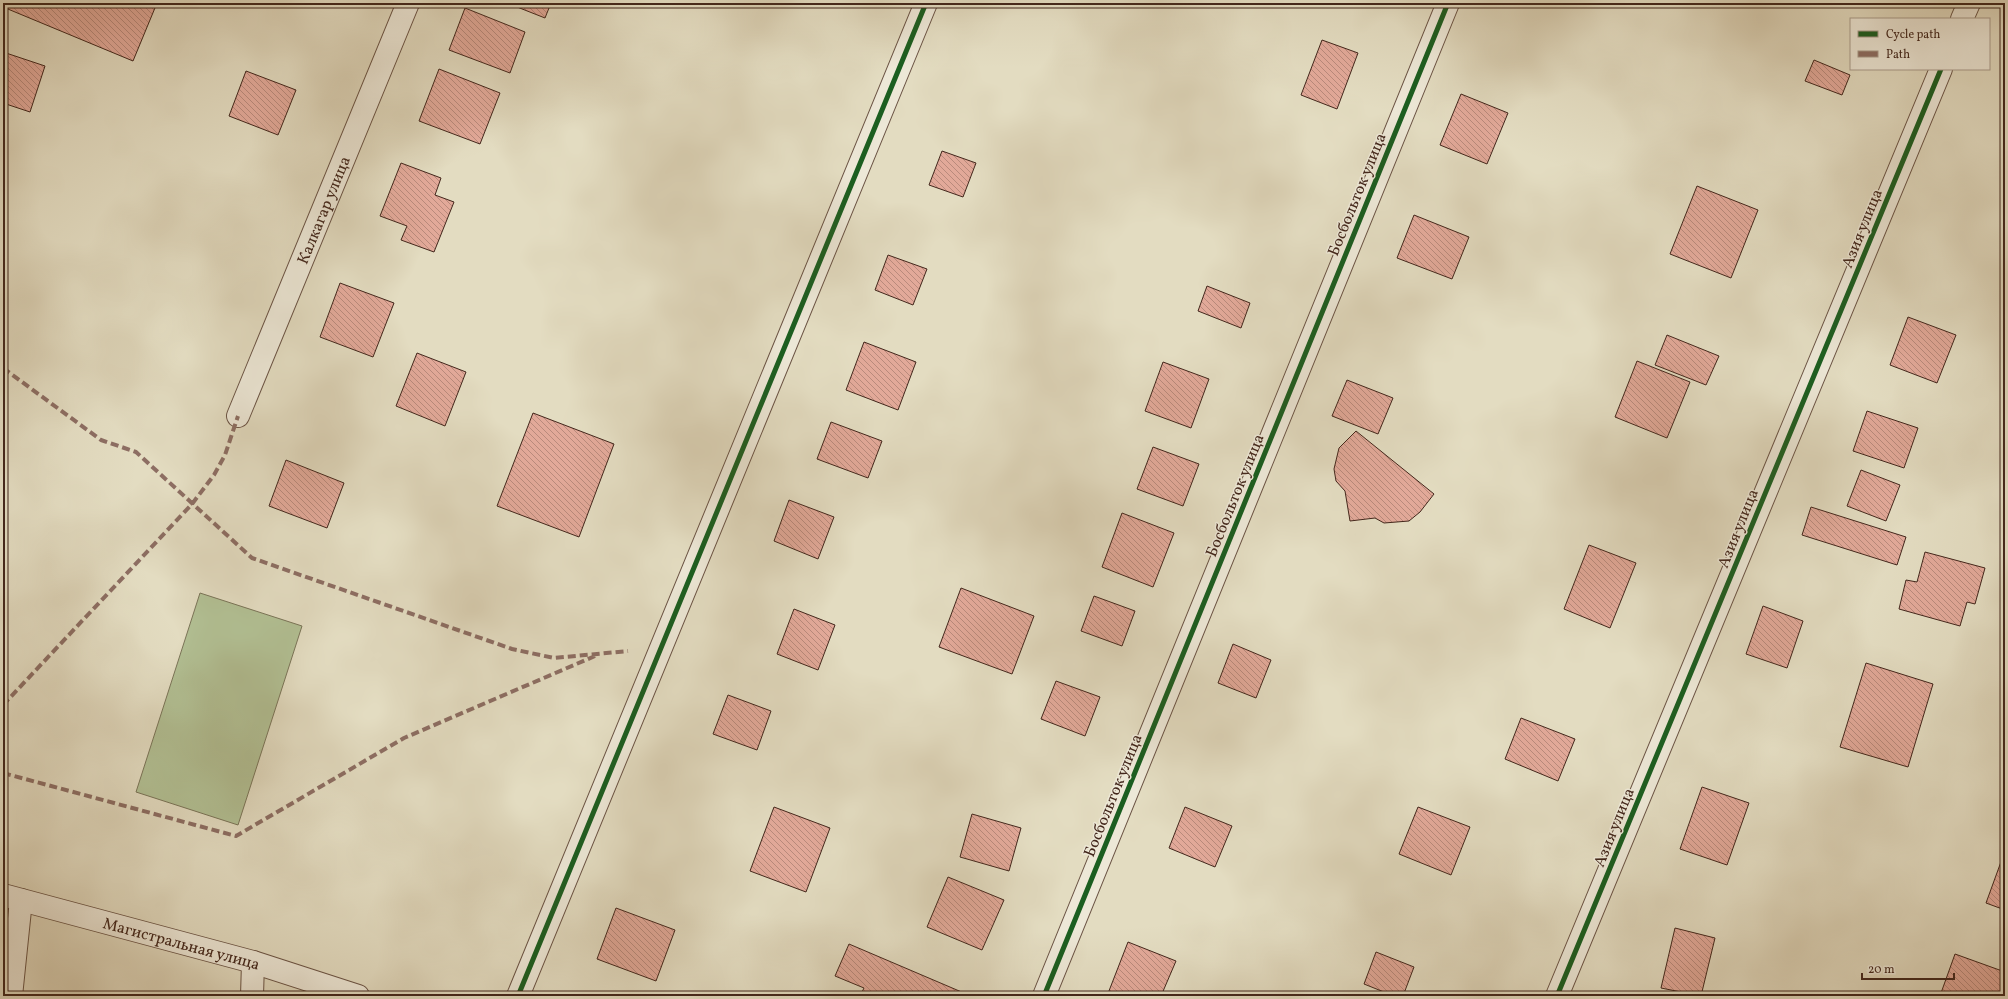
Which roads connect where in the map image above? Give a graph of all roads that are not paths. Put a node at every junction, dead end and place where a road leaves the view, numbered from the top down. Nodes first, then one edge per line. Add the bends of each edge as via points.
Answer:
1 (408, 3) edge
2 (926, 3) edge
3 (1448, 3) edge
4 (1968, 3) edge
5 (1962, 18) edge
6 (1941, 70) edge
7 (238, 416) dead end
8 (12, 898) edge
9 (253, 962) junction
10 (11, 996) edge
11 (252, 996) edge
12 (358, 996) edge
13 (518, 996) edge
14 (1044, 996) edge
15 (1557, 996) edge

1 - 7 street, Калкагар улица
2 - 13 street
3 - 14 street, Босбольток улица
4 - 5 street
6 - 15 street, Азия улица
8 - 9 street, Магистральная улица
8 - 10 street
9 - 11 street
9 - 12 street, Магистральная улица

